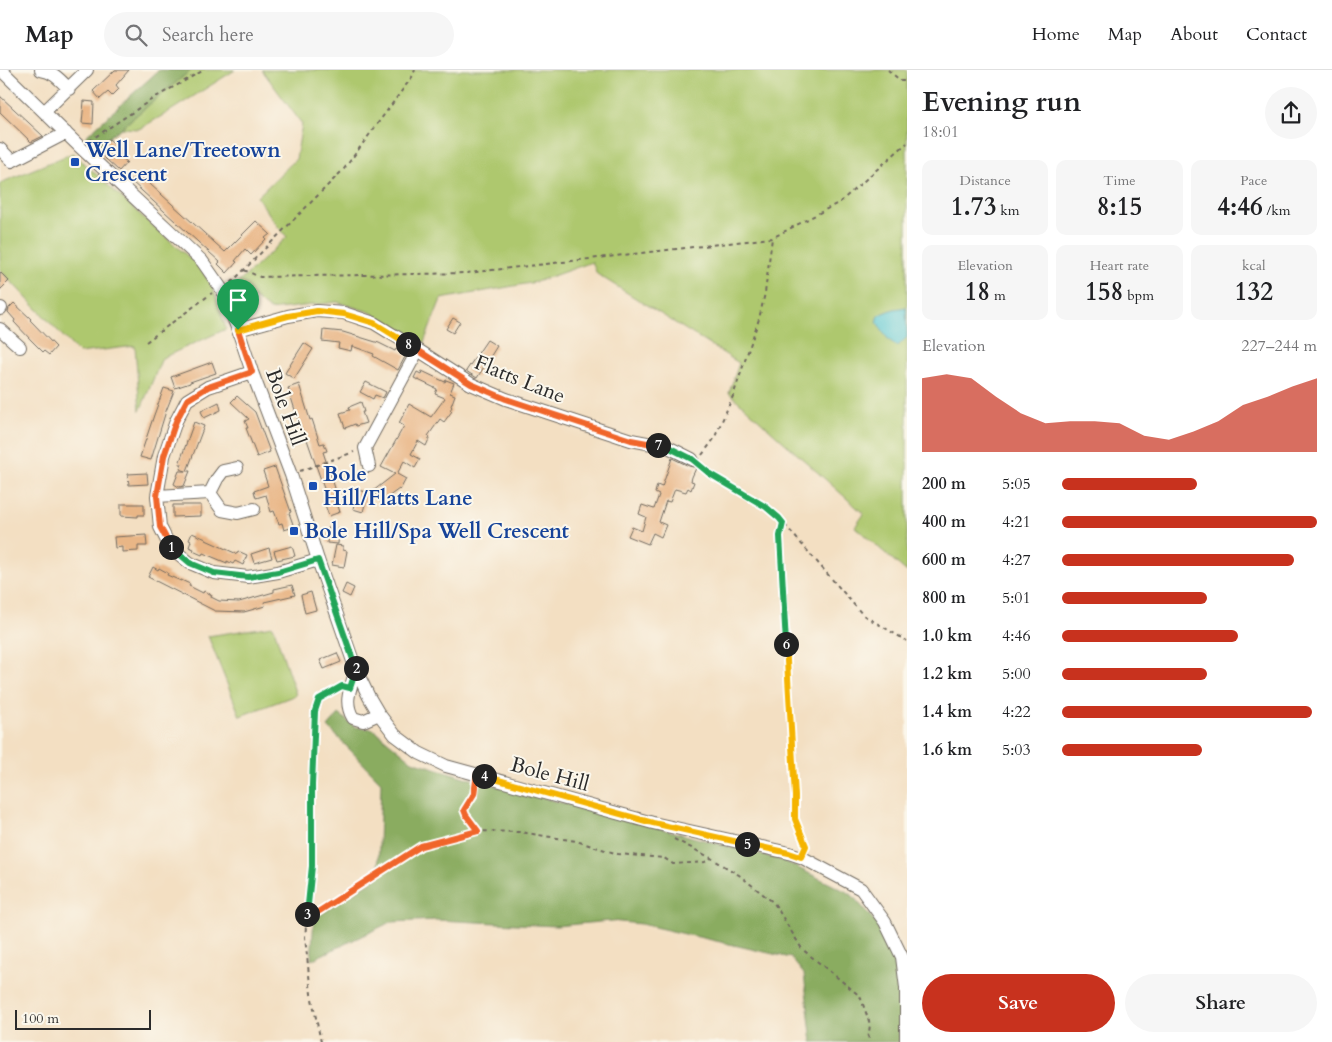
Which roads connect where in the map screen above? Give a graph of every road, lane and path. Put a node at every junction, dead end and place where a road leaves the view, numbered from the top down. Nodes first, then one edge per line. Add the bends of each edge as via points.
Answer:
1 (1, 70) edge
2 (41, 70) edge
3 (87, 70) edge
4 (204, 70) edge
5 (415, 70) edge
6 (888, 70) edge
7 (907, 81) edge
8 (68, 89) junction
9 (44, 112) junction
10 (66, 133) junction
11 (907, 143) edge
12 (80, 147) junction
13 (0, 149) edge
14 (772, 238) junction
15 (244, 270) junction
16 (222, 289) junction
17 (0, 328) edge
18 (238, 330) junction
19 (146, 342) dead end
20 (20, 347) dead end
21 (418, 350) junction
22 (252, 372) junction
23 (365, 448) junction
24 (697, 458) junction
25 (370, 466) dead end
26 (237, 468) dead end
27 (290, 475) junction
28 (210, 493) junction
29 (157, 496) junction
30 (254, 509) dead end
31 (783, 523) junction
32 (318, 560) junction
33 (907, 641) edge
34 (356, 670) junction
35 (350, 688) junction
36 (379, 714) junction
37 (477, 774) junction
38 (478, 831) junction
39 (669, 837) dead end
40 (795, 855) junction
41 (711, 858) junction
42 (307, 919) junction
43 (321, 1042) edge
44 (868, 1042) edge
45 (906, 1042) edge

1 - 9 street, Bole Hill
2 - 8 street via 56,76
3 - 8 street
4 - 12 path via 154,98
5 - 15 path via 344,169
6 - 7 path via 901,81
8 - 9 street
9 - 10 street, Bole Hill
10 - 12 street, Bole Hill
10 - 13 street via 12,162
11 - 14 path via 840,202
12 - 16 street, Bole Hill via 202,261
14 - 15 path via 468,272 260,277
14 - 24 path via 759,318 733,396 714,439
15 - 16 path
16 - 18 street, Bole Hill
16 - 19 path
17 - 20 street
18 - 21 street, Flatts Lane via 317,311 344,314 374,323
18 - 22 street, Bole Hill
21 - 23 street
21 - 24 street, Flatts Lane via 471,384 506,399
22 - 27 street, Bole Hill
22 - 29 street via 208,387 187,400 164,456
23 - 25 street
23 - 27 path
24 - 31 path via 710,474 766,507
26 - 28 street via 222,471
27 - 32 street, Bole Hill
28 - 29 street
28 - 30 street via 222,510 238,513
29 - 32 street via 160,527 170,547 190,563 214,573 248,577
31 - 33 path via 863,615
31 - 40 path via 780,536 795,819 806,846
32 - 34 street, Bole Hill
34 - 35 street
34 - 36 street, Bole Hill
35 - 36 street via 348,710 353,718 363,721
35 - 42 path via 342,686 325,696 315,711 312,866
36 - 37 street, Bole Hill via 395,735 418,753 446,766
37 - 38 path via 474,794 464,810
37 - 40 street, Bole Hill via 653,823
38 - 41 path via 520,832 576,841 618,854 664,858 673,864 705,862
38 - 42 path via 421,846
39 - 41 path
40 - 45 street, Bole Hill via 861,889 885,922 902,956 906,988
41 - 44 path via 774,903 802,949 860,996 870,1024
42 - 43 path via 305,937 311,994

